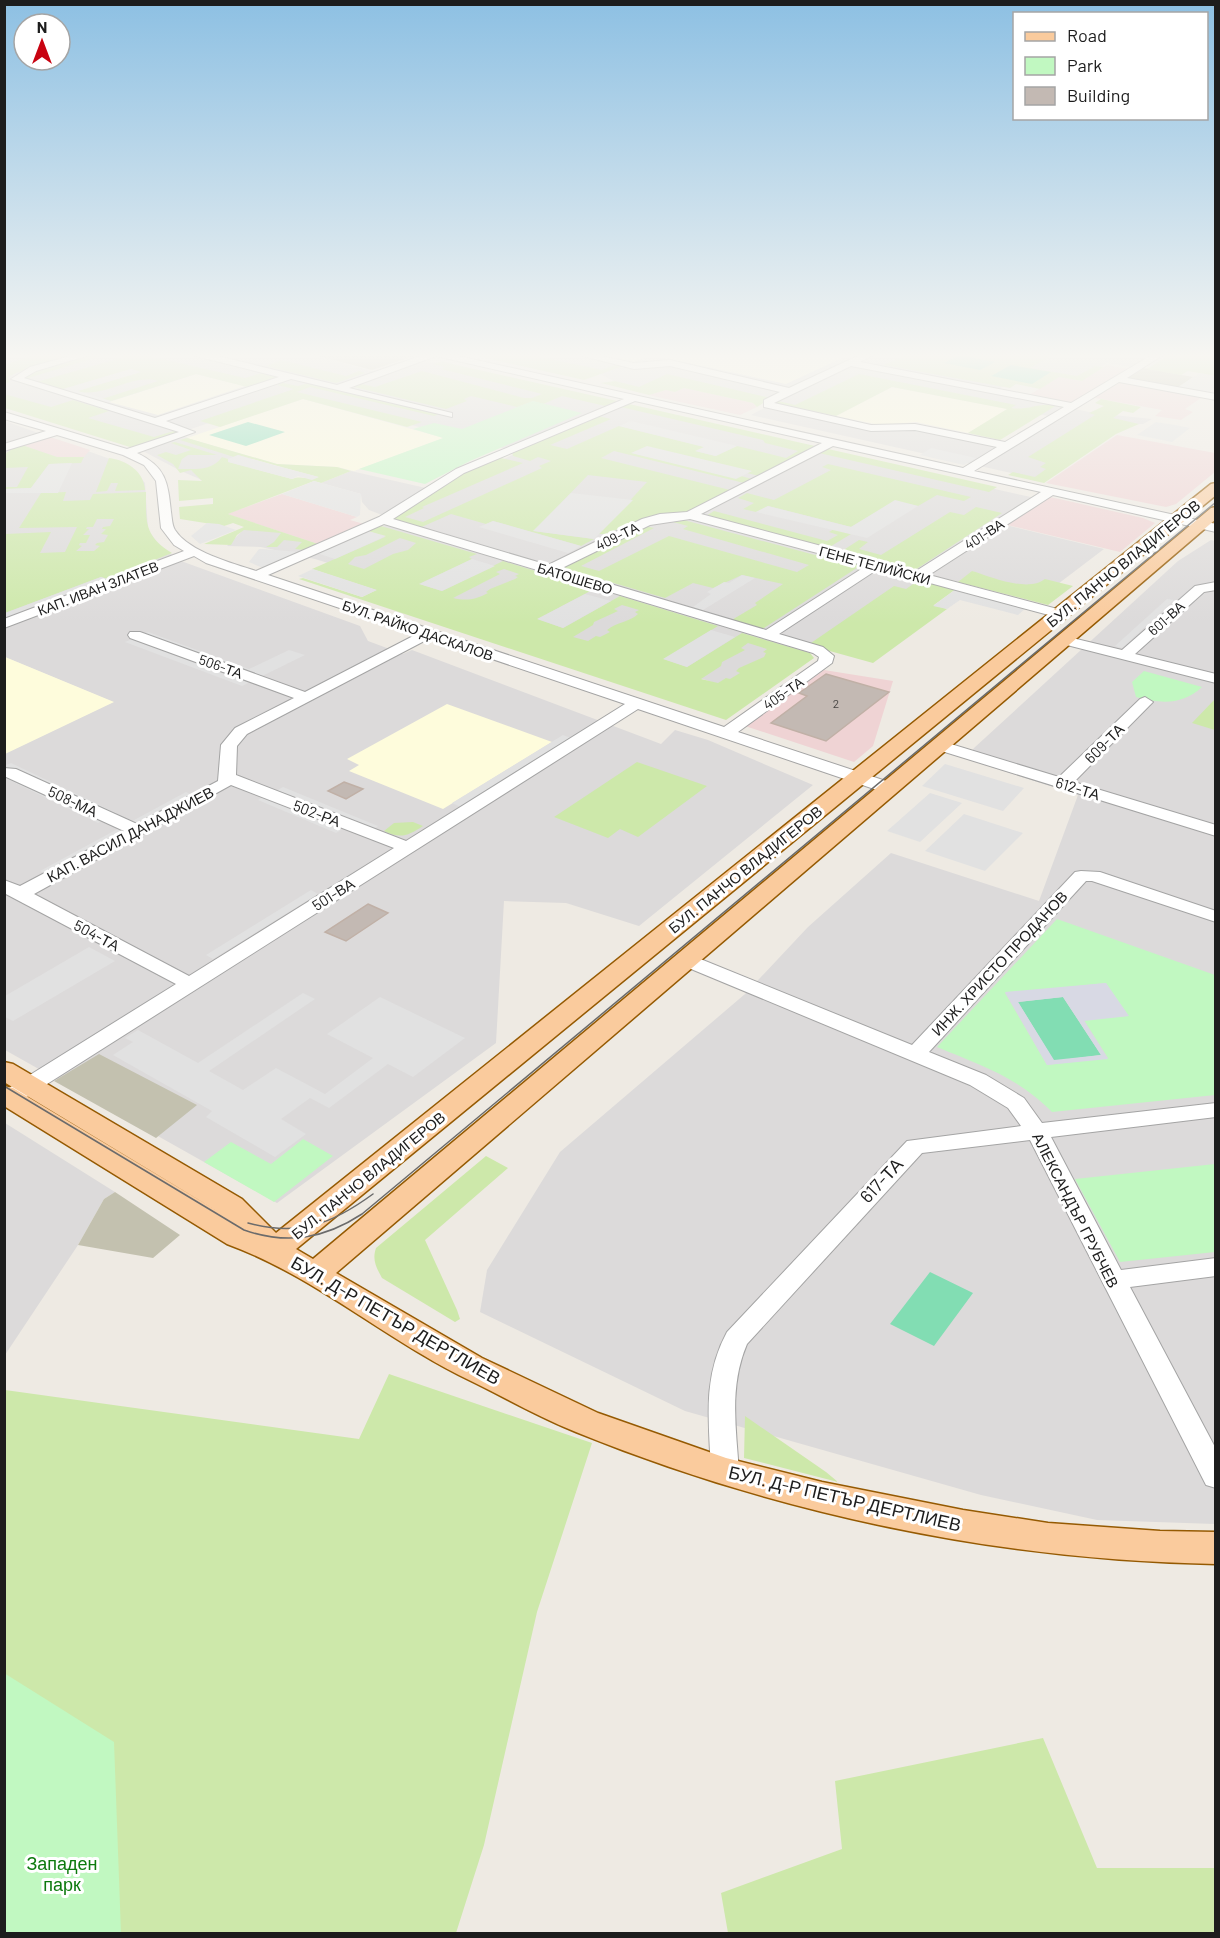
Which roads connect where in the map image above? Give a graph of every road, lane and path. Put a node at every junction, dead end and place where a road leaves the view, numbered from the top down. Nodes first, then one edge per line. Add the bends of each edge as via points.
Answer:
1 (97, 443) edge
2 (156, 443) edge
3 (526, 443) edge
4 (829, 443) edge
5 (838, 443) edge
6 (995, 443) edge
7 (1011, 443) edge
8 (1007, 446) junction
9 (127, 453) junction
10 (964, 472) junction
11 (1215, 487) edge
12 (1050, 492) junction
13 (1215, 511) edge
14 (690, 515) junction
15 (1176, 519) junction
16 (383, 520) junction
17 (1208, 526) edge
18 (192, 552) junction
19 (876, 565) junction
20 (548, 570) junction
21 (257, 575) junction
22 (918, 576) junction
23 (1213, 586) edge
24 (1060, 614) junction
25 (4, 624) edge
26 (429, 633) junction
27 (135, 635) dead end
28 (768, 635) junction
29 (1064, 640) junction
30 (818, 650) joint
31 (1125, 655) junction
32 (1215, 679) edge
33 (306, 697) junction
34 (1145, 702) dead end
35 (637, 703) junction
36 (726, 733) junction
37 (941, 746) junction
38 (10, 772) dead end
39 (857, 777) junction
40 (228, 778) junction
41 (1063, 783) junction
42 (889, 788) junction
43 (136, 830) junction
44 (1215, 831) edge
45 (407, 847) junction
46 (12, 889) edge
47 (1215, 917) edge
48 (686, 960) junction
49 (190, 984) junction
50 (915, 1054) junction
51 (4, 1070) edge
52 (12, 1094) edge
53 (1215, 1110) edge
54 (1037, 1132) junction
55 (274, 1250) junction
56 (1215, 1267) edge
57 (315, 1274) junction
58 (1112, 1280) junction
59 (725, 1472) junction
60 (1215, 1477) edge
61 (1215, 1548) edge

1 - 9 street, БУЛ. РАЙКО ДАСКАЛОВ
2 - 9 street
3 - 16 street via 460,471
4 - 14 street
5 - 10 street
6 - 8 street
7 - 8 street
8 - 10 street
9 - 18 street, БУЛ. РАЙКО ДАСКАЛОВ via 148,463 160,475 167,528
10 - 12 street
11 - 15 main road, БУЛ. ПАНЧО ВЛАДИГЕРОВ
12 - 15 street
12 - 22 street, 401-ВА
13 - 17 main road, БУЛ. ПАНЧО ВЛАДИГЕРОВ
14 - 19 street, ГЕНЕ ТЕЛИЙСКИ
14 - 20 street, 409-ТА via 638,525
15 - 17 street
15 - 24 main road, БУЛ. ПАНЧО ВЛАДИГЕРОВ
16 - 20 street, БАТОШЕВО
16 - 21 street
17 - 29 main road, БУЛ. ПАНЧО ВЛАДИГЕРОВ
18 - 21 street, БУЛ. РАЙКО ДАСКАЛОВ
18 - 25 street, КАП. ИВАН ЗЛАТЕВ
19 - 22 street, ГЕНЕ ТЕЛИЙСКИ
19 - 28 street
20 - 28 street, БАТОШЕВО
21 - 26 street, БУЛ. РАЙКО ДАСКАЛОВ
22 - 24 street, ГЕНЕ ТЕЛИЙСКИ
23 - 31 street, 601-ВА via 1200,588
24 - 39 main road, БУЛ. ПАНЧО ВЛАДИГЕРОВ
26 - 33 street, КАП. ВАСИЛ ДАНАДЖИЕВ
26 - 35 street, БУЛ. РАЙКО ДАСКАЛОВ
27 - 33 street, 506-ТА
28 - 30 street, БАТОШЕВО
29 - 31 street
29 - 37 main road, БУЛ. ПАНЧО ВЛАДИГЕРОВ
30 - 36 street, 405-ТА via 827,656 825,663
31 - 32 street
33 - 40 street, КАП. ВАСИЛ ДАНАДЖИЕВ via 241,731 229,746
34 - 41 street, 609-ТА
35 - 36 street, БУЛ. РАЙКО ДАСКАЛОВ
35 - 45 street, 501-ВА
36 - 39 street, БУЛ. РАЙКО ДАСКАЛОВ
37 - 41 street, 612-ТА
37 - 42 main road, БУЛ. ПАНЧО ВЛАДИГЕРОВ
38 - 43 street, 508-МА
39 - 42 street, БУЛ. РАЙКО ДАСКАЛОВ
39 - 55 main road, БУЛ. ПАНЧО ВЛАДИГЕРОВ
40 - 43 street, КАП. ВАСИЛ ДАНАДЖИЕВ via 224,784
40 - 45 street, 502-РА
41 - 44 street, 612-ТА
42 - 48 main road, БУЛ. ПАНЧО ВЛАДИГЕРОВ
43 - 46 street, КАП. ВАСИЛ ДАНАДЖИЕВ
45 - 49 street, 501-ВА
46 - 49 street, 504-ТА
47 - 50 street, ИНЖ. ХРИСТО ПРОДАНОВ via 1084,875
48 - 50 street, АЛЕКСАНДЪР ГРУБЧЕВ
48 - 57 main road, БУЛ. ПАНЧО ВЛАДИГЕРОВ
49 - 52 street, 501-ВА
50 - 54 street, АЛЕКСАНДЪР ГРУБЧЕВ via 978,1080 1016,1103
51 - 52 main road, БУЛ. Д-Р ПЕТЪР ДЕРТЛИЕВ
52 - 55 main road, БУЛ. Д-Р ПЕТЪР ДЕРТЛИЕВ via 237,1237
53 - 54 street, 617-ТА
54 - 58 street, АЛЕКСАНДЪР ГРУБЧЕВ
54 - 59 street, 617-ТА via 915,1146 763,1309 736,1339 725,1365 721,1397
55 - 57 main road, БУЛ. Д-Р ПЕТЪР ДЕРТЛИЕВ
56 - 58 street
57 - 59 main road, БУЛ. Д-Р ПЕТЪР ДЕРТЛИЕВ via 471,1367 576,1417
58 - 60 street, АЛЕКСАНДЪР ГРУБЧЕВ
59 - 61 main road, БУЛ. Д-Р ПЕТЪР ДЕРТЛИЕВ via 822,1497 963,1525 1057,1539

